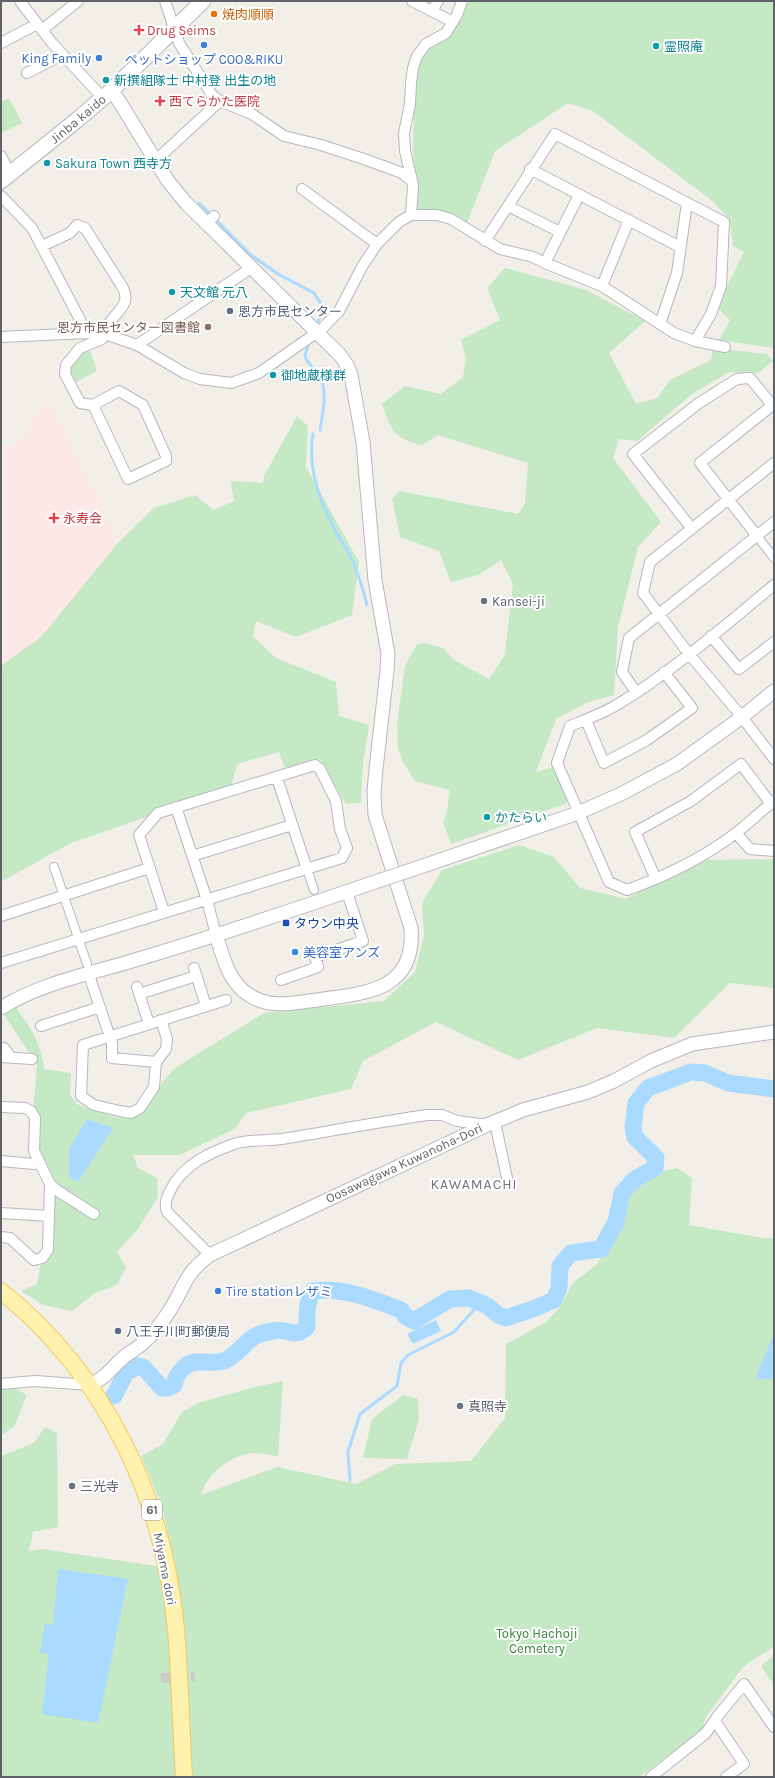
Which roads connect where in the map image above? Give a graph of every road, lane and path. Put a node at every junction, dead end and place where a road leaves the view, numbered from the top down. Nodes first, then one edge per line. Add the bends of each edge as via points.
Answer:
1 (20, 1) edge
2 (78, 1) edge
3 (165, 1) edge
4 (203, 1) edge
5 (412, 1) edge
6 (438, 1) edge
7 (462, 1) edge
8 (432, 11) junction
9 (453, 22) junction
10 (39, 27) junction
11 (176, 29) junction
12 (1, 43) edge
13 (62, 55) junction
14 (27, 73) dead end
15 (107, 95) junction
16 (220, 101) junction
17 (1, 156) edge
18 (156, 160) junction
19 (530, 169) junction
20 (5, 178) edge
21 (412, 181) junction
22 (302, 189) dead end
23 (579, 195) junction
24 (1, 196) edge
25 (687, 203) junction
26 (508, 206) junction
27 (411, 215) junction
28 (628, 220) junction
29 (560, 232) junction
30 (485, 241) junction
31 (377, 244) junction
32 (42, 246) junction
33 (680, 247) junction
34 (545, 264) junction
35 (251, 268) junction
36 (602, 286) junction
37 (660, 324) junction
38 (87, 333) junction
39 (317, 333) junction
40 (104, 334) junction
41 (1, 337) edge
42 (694, 341) junction
43 (137, 345) junction
44 (725, 347) dead end
45 (773, 404) edge
46 (93, 405) junction
47 (774, 463) edge
48 (728, 500) junction
49 (774, 522) edge
50 (692, 529) junction
51 (756, 536) junction
52 (774, 558) edge
53 (774, 585) edge
54 (660, 614) junction
55 (711, 636) junction
56 (774, 642) edge
57 (689, 654) junction
58 (664, 672) junction
59 (774, 691) edge
60 (636, 692) junction
61 (742, 717) junction
62 (586, 720) junction
63 (774, 759) edge
64 (277, 778) junction
65 (772, 802) edge
66 (176, 807) junction
67 (578, 813) junction
68 (292, 825) junction
69 (736, 833) junction
70 (774, 851) edge
71 (192, 856) junction
72 (54, 867) dead end
73 (149, 868) junction
74 (306, 869) junction
75 (656, 879) junction
76 (314, 890) dead end
77 (347, 892) junction
78 (64, 895) junction
79 (206, 900) junction
80 (164, 912) junction
81 (1, 916) edge
82 (216, 935) junction
83 (78, 939) junction
84 (1, 963) edge
85 (88, 969) junction
86 (281, 980) dead end
87 (226, 1000) dead end
88 (206, 1006) junction
89 (100, 1007) junction
90 (1, 1008) edge
91 (161, 1020) junction
92 (149, 1024) junction
93 (41, 1026) dead end
94 (774, 1032) edge
95 (110, 1036) junction
96 (1, 1049) edge
97 (1, 1057) edge
98 (33, 1057) dead end
99 (12, 1058) junction
100 (156, 1062) junction
101 (1, 1107) edge
102 (491, 1123) junction
103 (1, 1161) edge
104 (39, 1162) junction
105 (507, 1178) dead end
106 (50, 1184) junction
107 (1, 1212) edge
108 (94, 1214) dead end
109 (49, 1216) junction
110 (1, 1237) edge
111 (210, 1255) junction
112 (1, 1292) edge
113 (1, 1384) edge
114 (90, 1385) junction
115 (715, 1721) junction
116 (774, 1727) edge
117 (184, 1777) edge
118 (651, 1777) edge
119 (726, 1777) edge

1 - 10 street
2 - 10 street
3 - 11 street
4 - 11 main road, Jinba kaido
5 - 8 street
6 - 8 street
7 - 9 street
8 - 9 street
9 - 21 street via 446,33 426,44 417,56 413,68 404,133
10 - 12 street
10 - 13 street
11 - 15 main road, Jinba kaido
11 - 16 street via 179,43 212,95
13 - 14 street
13 - 15 street
15 - 18 street via 119,101
15 - 20 main road, Jinba kaido
16 - 18 street
16 - 21 street via 252,114 284,136 371,162 402,173
17 - 20 street
18 - 35 street via 186,204 211,220
19 - 23 street
19 - 25 street via 554,134
19 - 26 street
21 - 27 street
22 - 31 street
23 - 28 street
23 - 29 street
24 - 32 street via 32,228
25 - 33 street
25 - 42 street via 724,222 721,286 711,314
26 - 29 street
26 - 30 street
27 - 30 street via 437,215 451,219
27 - 31 street via 399,222
28 - 33 street
28 - 36 street
29 - 34 street
30 - 34 street via 500,249 533,257
31 - 39 street via 339,311
32 - 38 street
32 - 40 street via 70,233 77,225 86,228 127,295 126,302 107,326
33 - 37 street via 678,273
34 - 36 street
35 - 39 street
35 - 43 street
36 - 37 street
37 - 42 street
38 - 40 street
38 - 41 street
39 - 43 street via 260,373 231,383 200,379 184,373
39 - 82 street via 347,365 363,442 375,580 388,654 374,792 375,815 411,928 412,943 407,960 398,976 381,988 366,993 279,1004 260,1001 247,995 239,987 231,978
40 - 43 street
40 - 46 street via 102,339 80,348 64,370 80,403
42 - 44 street
45 - 48 street via 700,463
45 - 50 street via 750,378 737,378 699,403 633,454
46 - 46 street via 119,391 143,405 166,461 128,479
47 - 48 street
48 - 50 street
48 - 51 street
49 - 51 street
50 - 54 street via 650,562 643,593
51 - 52 street
51 - 54 street
53 - 55 street
54 - 57 street
54 - 60 street via 629,638 622,672
55 - 56 street via 739,669
55 - 57 street
57 - 58 street
57 - 61 street
58 - 60 street
58 - 62 street via 692,708 647,740 604,763
59 - 61 street
60 - 62 street
61 - 63 street
61 - 67 street via 677,764 621,794
62 - 67 street via 570,726 557,763
64 - 66 street
64 - 68 street
64 - 74 street via 315,766 320,769 336,801 340,829 347,848 342,858
65 - 69 street
65 - 75 street via 741,764 691,801 635,832
66 - 71 street
66 - 73 street via 158,813 138,835
67 - 75 street via 609,882 627,890
67 - 77 street, bridge
68 - 71 street
68 - 74 street
69 - 70 street via 750,849
69 - 75 street via 688,864
71 - 79 street
72 - 78 street
73 - 78 street
73 - 80 street
74 - 76 street
74 - 79 street
77 - 82 street
77 - 86 street via 363,941 315,957 318,967
78 - 81 street
78 - 83 street
79 - 80 street
79 - 82 street
80 - 83 street
82 - 85 street
83 - 84 street
83 - 85 street
85 - 89 street
85 - 90 street via 15,999
87 - 88 street
88 - 91 street
88 - 92 street via 195,972 138,990
89 - 93 street
89 - 95 street
91 - 92 street
91 - 100 street via 167,1039 166,1049
92 - 95 street
94 - 102 street, Oosawagawa Kuwanoha-Dori via 692,1044 651,1060 588,1092 523,1110
95 - 100 street via 112,1058
95 - 100 street via 83,1045 81,1096 94,1105 131,1113 140,1108 154,1087
96 - 99 street via 4,1048
97 - 99 street
98 - 99 street
101 - 104 street via 25,1108 31,1111 35,1118 34,1151
102 - 105 street
102 - 111 street, Oosawagawa Kuwanoha-Dori
102 - 111 street via 457,1121 442,1115 427,1115 277,1140 236,1143 211,1153 194,1163 176,1179 165,1206 167,1212
103 - 104 street via 34,1164
104 - 106 street
106 - 108 street
106 - 109 street
107 - 109 street
109 - 110 street via 48,1250 42,1258 34,1260 10,1238
111 - 114 street, Oosawagawa Kuwanoha-Dori via 191,1272 172,1308 144,1343 123,1358 102,1379
112 - 114 main road, Miyama dori / 61 via 42,1328
113 - 114 street via 35,1381
114 - 117 main road, Miyama dori / 61 via 132,1459 156,1525 176,1628
115 - 116 street via 744,1684
115 - 118 street via 706,1734
115 - 119 street via 744,1764

